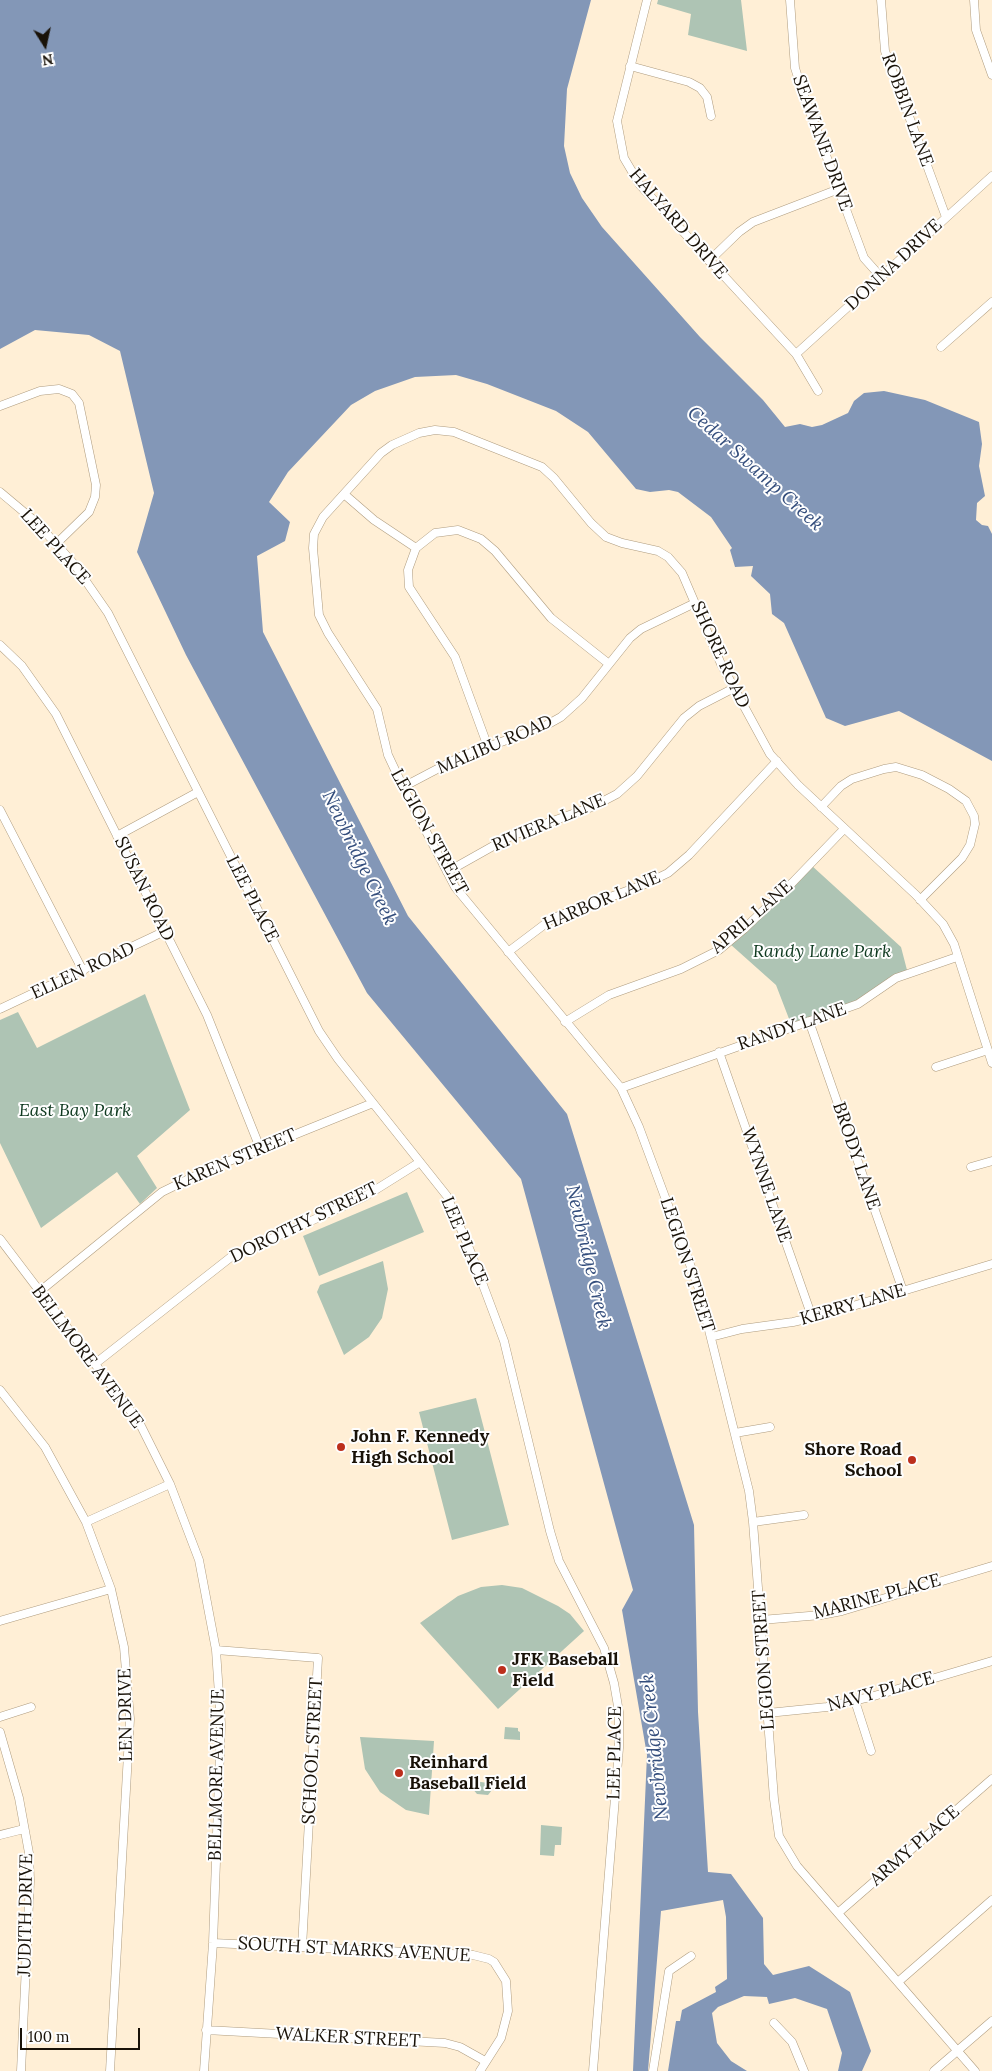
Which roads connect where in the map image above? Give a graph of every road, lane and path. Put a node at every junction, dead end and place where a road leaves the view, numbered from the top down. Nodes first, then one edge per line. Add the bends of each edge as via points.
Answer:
1 (647, 0) edge
2 (790, 0) edge
3 (881, 0) edge
4 (974, 0) edge
5 (630, 66) junction
6 (992, 75) edge
7 (711, 116) dead end
8 (992, 176) edge
9 (839, 189) junction
10 (946, 216) junction
11 (710, 261) junction
12 (881, 277) junction
13 (992, 302) edge
14 (942, 347) dead end
15 (796, 354) junction
16 (818, 390) dead end
17 (0, 406) edge
18 (0, 492) edge
19 (344, 494) junction
20 (56, 544) junction
21 (416, 548) junction
22 (695, 603) junction
23 (0, 645) edge
24 (609, 664) junction
25 (734, 688) junction
26 (488, 747) junction
27 (777, 761) junction
28 (403, 787) junction
29 (198, 792) junction
30 (822, 807) junction
31 (0, 810) edge
32 (844, 829) junction
33 (117, 836) junction
34 (447, 872) junction
35 (920, 900) junction
36 (165, 931) junction
37 (508, 952) junction
38 (957, 957) junction
39 (83, 971) junction
40 (0, 1009) edge
41 (809, 1021) junction
42 (565, 1022) junction
43 (988, 1050) junction
44 (719, 1052) junction
45 (992, 1063) edge
46 (936, 1067) dead end
47 (621, 1088) junction
48 (373, 1103) junction
49 (260, 1148) junction
50 (992, 1161) edge
51 (420, 1162) junction
52 (971, 1167) dead end
53 (0, 1239) edge
54 (992, 1264) edge
55 (903, 1291) junction
56 (39, 1292) junction
57 (812, 1317) junction
58 (711, 1337) junction
59 (96, 1363) junction
60 (0, 1390) edge
61 (770, 1427) dead end
62 (735, 1433) junction
63 (170, 1484) junction
64 (804, 1515) dead end
65 (86, 1522) junction
66 (753, 1522) junction
67 (992, 1566) edge
68 (111, 1589) junction
69 (761, 1620) junction
70 (0, 1621) edge
71 (216, 1650) junction
72 (992, 1661) edge
73 (855, 1701) junction
74 (31, 1707) dead end
75 (768, 1713) junction
76 (0, 1717) edge
77 (0, 1732) edge
78 (871, 1751) dead end
79 (992, 1779) edge
80 (24, 1830) junction
81 (0, 1835) edge
82 (992, 1900) edge
83 (838, 1913) junction
84 (213, 1943) junction
85 (302, 1947) junction
86 (691, 1956) dead end
87 (898, 1982) junction
88 (992, 2021) edge
89 (774, 2023) dead end
90 (206, 2030) junction
91 (957, 2051) junction
92 (485, 2061) junction
93 (21, 2071) edge
94 (110, 2071) edge
95 (204, 2071) edge
96 (480, 2071) edge
97 (594, 2071) edge
98 (653, 2071) edge
99 (804, 2071) edge
100 (934, 2071) edge
101 (975, 2071) edge

1 - 5 street, HALYARD DRIVE
2 - 9 street, SEAWANE DRIVE via 795,68
3 - 10 street, ROBBIN LANE via 885,51
4 - 6 street via 976,30
5 - 7 street via 700,88 708,97
5 - 11 street, HALYARD DRIVE via 616,121 624,158 640,185
8 - 10 street, DONNA DRIVE
9 - 11 street via 753,222
9 - 12 street, SEAWANE DRIVE via 864,258
10 - 12 street, DONNA DRIVE
11 - 15 street, HALYARD DRIVE
12 - 15 street, DONNA DRIVE
13 - 14 street
15 - 16 street, HALYARD DRIVE
17 - 20 street via 40,391 59,389 72,394 78,403 96,485 95,497 89,512
18 - 20 street, LEE PLACE
19 - 21 street via 374,520
19 - 22 street, SHORE ROAD via 382,453 404,438 435,430 467,436 542,467 606,537 658,551 668,557 682,573
19 - 28 street, LEGION STREET via 323,517 314,534 317,608 328,633 377,709 388,755
20 - 29 street, LEE PLACE via 108,613
21 - 24 street via 435,533 449,529 467,532 481,540 495,551 551,618
21 - 26 street via 408,570 409,586 455,657
22 - 24 street, MALIBU ROAD via 641,628
22 - 25 street, SHORE ROAD
23 - 33 street, SUSAN ROAD via 22,666 56,714
24 - 26 street, MALIBU ROAD via 582,698 561,717
25 - 27 street, SHORE ROAD via 760,738
25 - 34 street, RIVIERA LANE via 699,706 684,718 637,776 617,794 592,807 511,836
26 - 28 street, MALIBU ROAD via 462,756
27 - 30 street, SHORE ROAD
27 - 37 street, HARBOR LANE via 668,873 553,918
28 - 34 street, LEGION STREET
29 - 33 street
29 - 48 street, LEE PLACE via 319,1032
30 - 32 street, SHORE ROAD
30 - 35 street via 852,779 896,768 922,775 966,801 975,824 970,846
31 - 39 street
32 - 35 street, SHORE ROAD
32 - 42 street, APRIL LANE via 792,883 719,950 681,969 610,994
33 - 36 street, SUSAN ROAD
34 - 37 street, LEGION STREET via 455,887
35 - 38 street, SHORE ROAD via 943,924
36 - 39 street, ELLEN ROAD
36 - 49 street, SUSAN ROAD via 207,1015
37 - 42 street, LEGION STREET
38 - 41 street, RANDY LANE via 906,974 858,1004
38 - 43 street, SHORE ROAD
39 - 40 street, ELLEN ROAD
41 - 44 street, RANDY LANE
41 - 55 street, BRODY LANE
42 - 47 street, LEGION STREET
43 - 45 street, SHORE ROAD
43 - 46 street
44 - 47 street, RANDY LANE
44 - 57 street, WYNNE LANE
47 - 58 street, LEGION STREET via 639,1127 698,1286
48 - 49 street, KAREN STREET
48 - 51 street, LEE PLACE
49 - 56 street, KAREN STREET via 162,1192
50 - 52 street
51 - 59 street, DOROTHY STREET via 364,1197 231,1256
51 - 97 street, LEE PLACE via 447,1196 504,1341 554,1546 571,1585 595,1626 614,1683 619,1712 619,1748
53 - 56 street, BELLMORE AVENUE
54 - 55 street, KERRY LANE
55 - 57 street, KERRY LANE
56 - 59 street, BELLMORE AVENUE
57 - 58 street, KERRY LANE
58 - 62 street, LEGION STREET
59 - 63 street, BELLMORE AVENUE via 139,1422
60 - 65 street, LEN DRIVE via 45,1447
61 - 62 street
62 - 66 street, LEGION STREET
63 - 65 street
63 - 71 street, BELLMORE AVENUE via 200,1560
64 - 66 street
65 - 68 street, LEN DRIVE
66 - 69 street, LEGION STREET
67 - 69 street, MARINE PLACE via 821,1615
68 - 70 street
68 - 94 street, LEN DRIVE via 124,1647 130,1719
69 - 75 street, LEGION STREET
71 - 84 street, BELLMORE AVENUE via 221,1724
71 - 85 street, SCHOOL STREET via 318,1658
72 - 73 street, NAVY PLACE
73 - 75 street, NAVY PLACE via 827,1708
73 - 78 street
74 - 76 street
75 - 83 street, LEGION STREET via 780,1836 797,1866
77 - 80 street, JUDITH DRIVE via 19,1798
79 - 83 street, ARMY PLACE
80 - 81 street
80 - 93 street, JUDITH DRIVE via 30,1881
82 - 87 street
83 - 87 street, LEGION STREET
84 - 85 street, SOUTH ST MARKS AVENUE
84 - 90 street, BELLMORE AVENUE
85 - 92 street, SOUTH ST MARKS AVENUE via 473,1955 494,1962 506,1981 508,2011 501,2038
86 - 98 street via 669,1972
87 - 91 street, LEGION STREET
88 - 91 street
89 - 99 street via 792,2042
90 - 92 street, WALKER STREET via 445,2043 460,2047
90 - 95 street, BELLMORE AVENUE
91 - 100 street
91 - 101 street, LEGION STREET
92 - 96 street, SOUTH ST MARKS AVENUE

